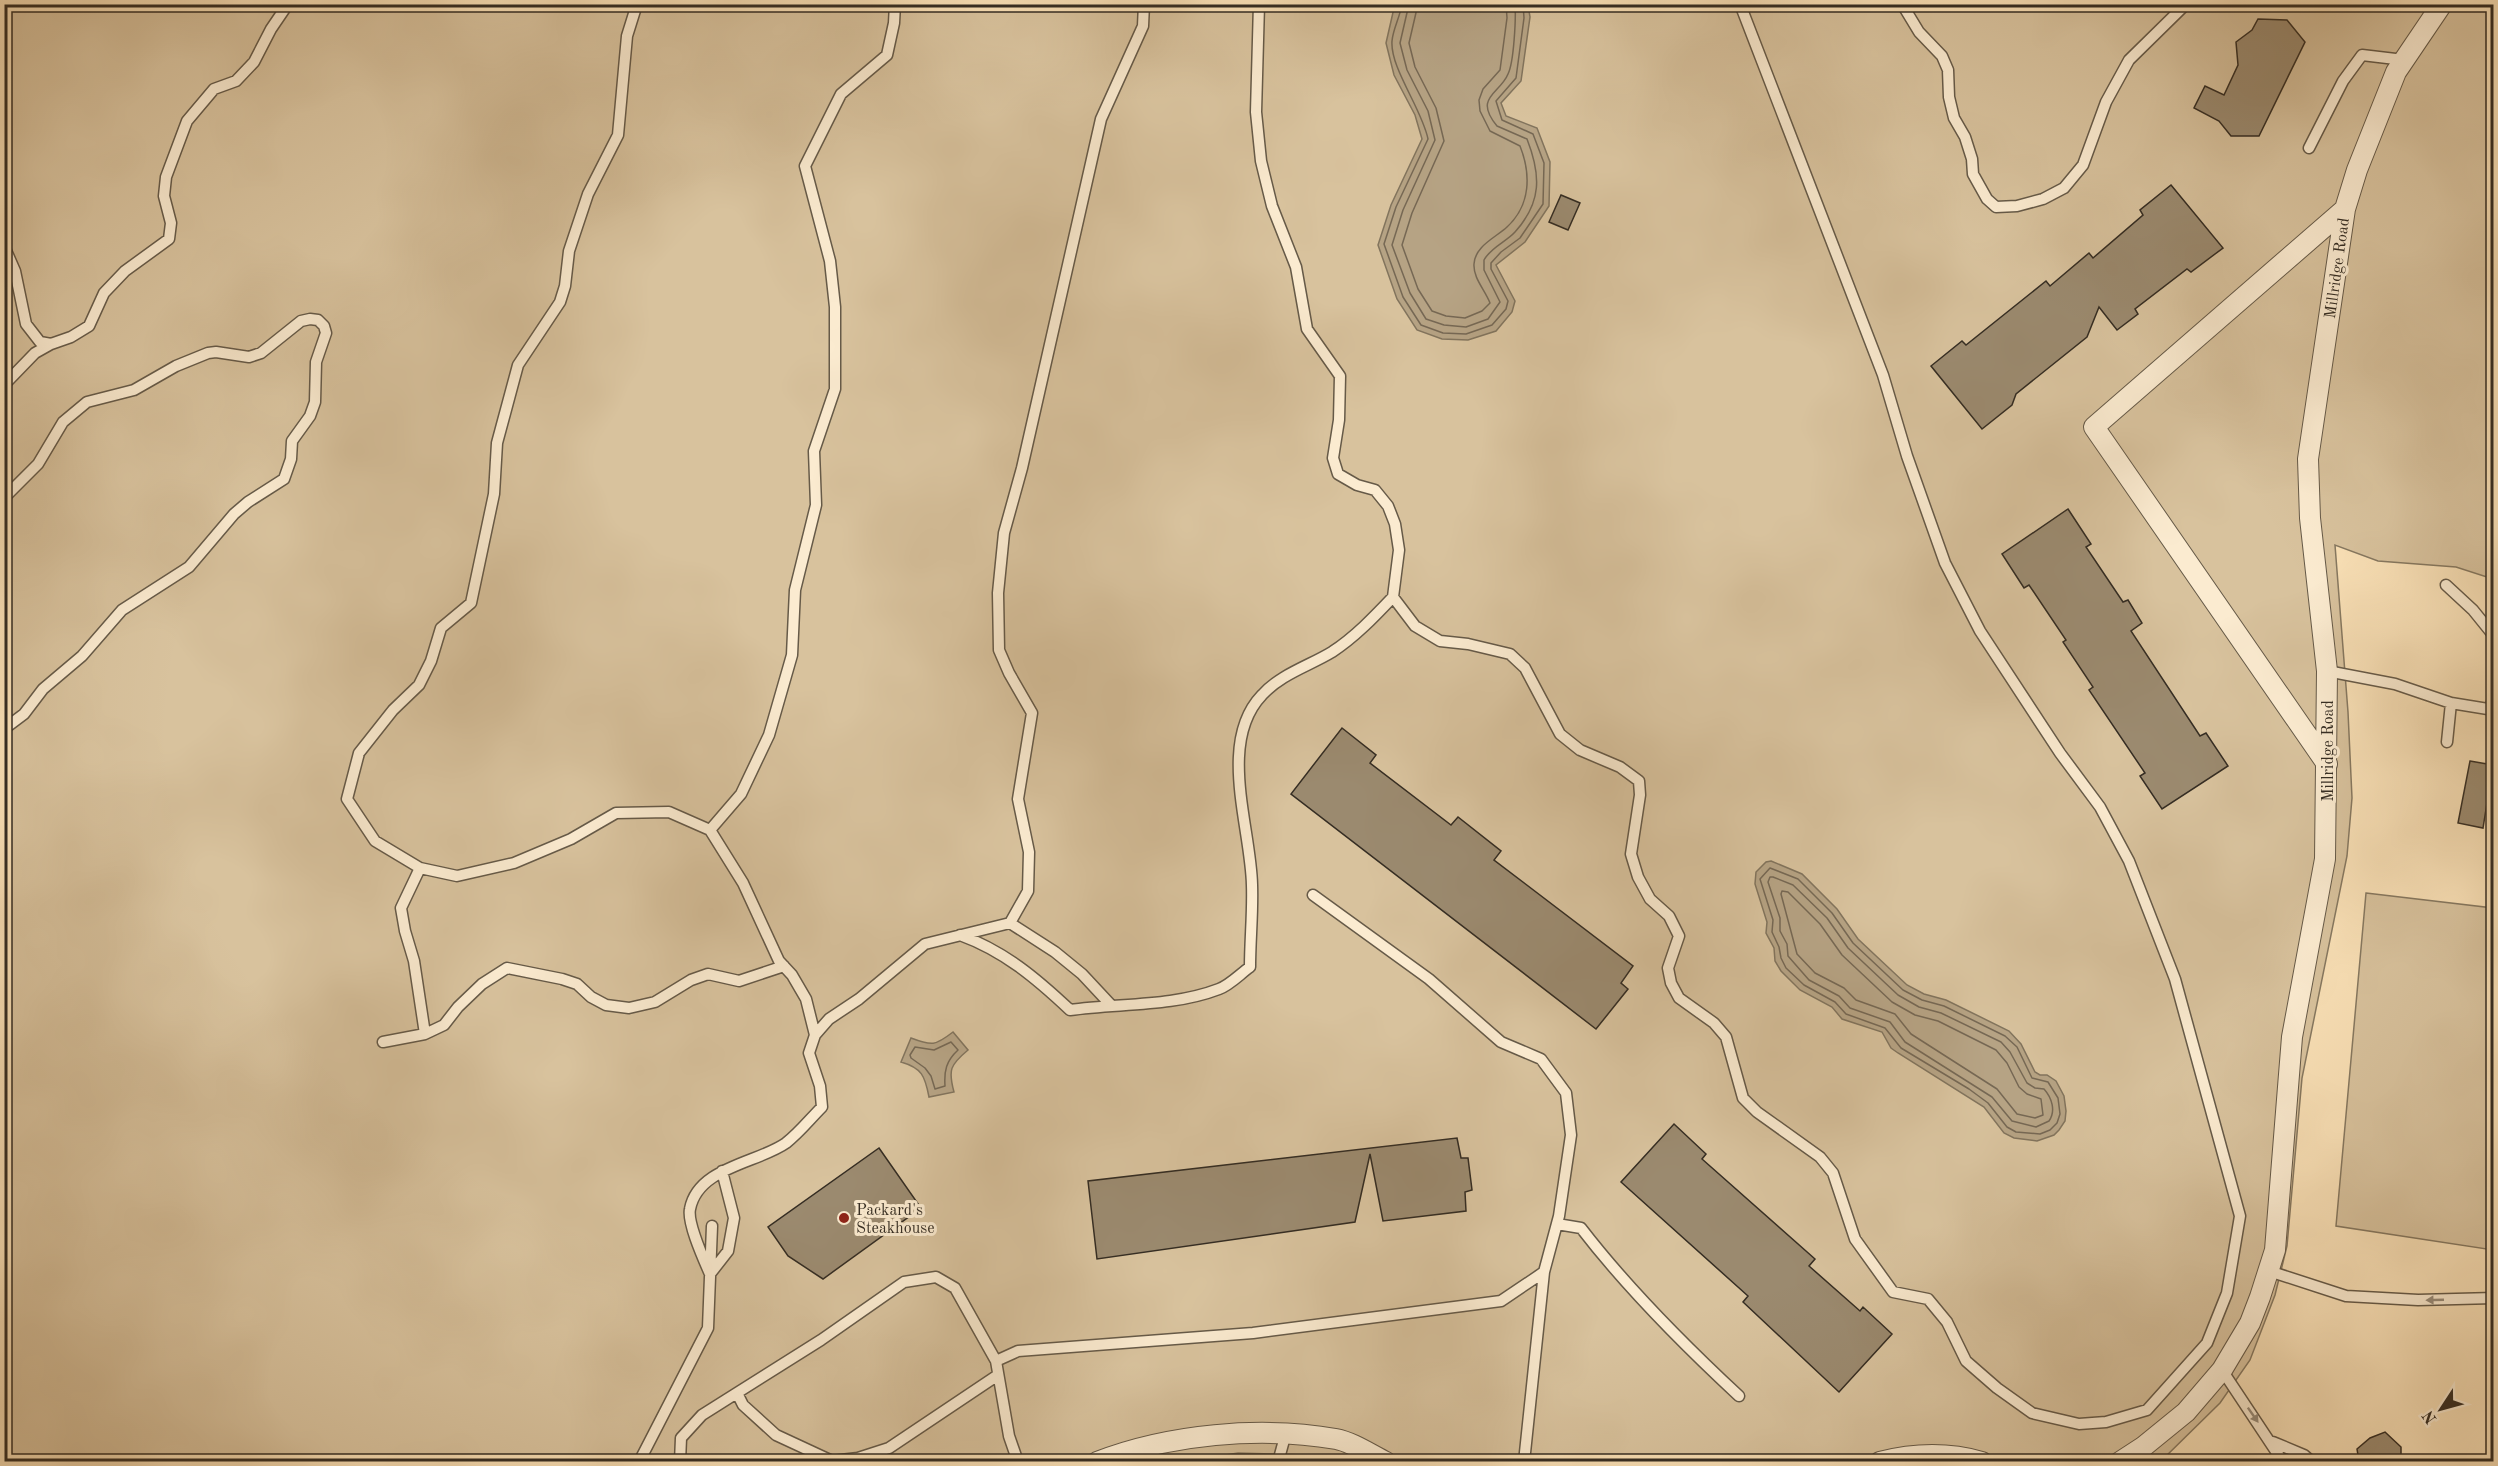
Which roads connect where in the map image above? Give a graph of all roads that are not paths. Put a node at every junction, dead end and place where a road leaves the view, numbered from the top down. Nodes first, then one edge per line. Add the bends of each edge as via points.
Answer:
1 (8, 4) edge
2 (288, 4) edge
3 (637, 4) edge
4 (895, 4) edge
5 (1144, 4) edge
6 (1259, 4) edge
7 (1740, 4) edge
8 (1902, 4) edge
9 (2186, 4) edge
10 (2442, 4) edge
11 (4, 7) edge
12 (2404, 60) junction
13 (2309, 147) dead end
14 (2345, 209) junction
15 (4, 246) edge
16 (51, 344) junction
17 (4, 385) edge
18 (4, 498) edge
19 (2446, 585) dead end
20 (1393, 597) junction
21 (2493, 636) edge
22 (2327, 671) junction
23 (2493, 695) edge
24 (2451, 703) junction
25 (2492, 709) edge
26 (4, 729) edge
27 (2447, 742) dead end
28 (2328, 764) junction
29 (710, 830) junction
30 (420, 868) junction
31 (1313, 895) dead end
32 (1010, 923) junction
33 (960, 935) junction
34 (784, 966) junction
35 (1110, 1004) junction
36 (425, 1034) junction
37 (815, 1035) junction
38 (383, 1042) dead end
39 (722, 1171) junction
40 (1557, 1224) junction
41 (712, 1226) dead end
42 (2269, 1271) junction
43 (1544, 1272) junction
44 (710, 1274) junction
45 (2493, 1298) edge
46 (996, 1361) junction
47 (2222, 1370) junction
48 (998, 1375) junction
49 (737, 1393) junction
50 (1739, 1396) dead end
51 (1286, 1433) junction
52 (2272, 1442) junction
53 (639, 1461) edge
54 (680, 1461) edge
55 (1018, 1461) edge
56 (1097, 1461) edge
57 (1278, 1461) edge
58 (1386, 1461) edge
59 (1524, 1461) edge
60 (1880, 1461) edge
61 (1982, 1461) edge
62 (2120, 1461) edge
63 (2283, 1461) edge
64 (2312, 1461) edge

1 - 11 lane
2 - 16 lane via 254,62 236,81 214,89 187,121 166,177 169,239 125,271 104,293 90,326
3 - 30 lane via 627,36 618,135 588,194 569,251 560,303 518,365 497,443 494,494 471,603 441,628 419,685 359,753 347,799 375,842
4 - 29 lane via 887,55 841,93 805,166 830,261 835,307 835,389 814,452 816,505 795,590 792,655 769,735 755,766 741,794
5 - 32 lane via 1143,26 1101,119 1004,533 998,593 999,650 1032,712 1018,799 1029,852 1028,891
6 - 20 lane via 1256,112 1261,161 1272,206 1296,267 1307,328 1340,376 1335,466 1338,474 1356,485 1375,490 1388,506 1395,524 1399,550
7 - 20 lane via 1883,375 1945,564 1980,631 2100,807 2129,861 2175,979 2240,1216 2227,1293 2207,1343 2147,1410 2106,1422 2079,1424 2032,1413 1966,1361 1947,1322 1928,1299 1893,1292 1855,1239 1833,1173 1820,1157 1743,1098 1726,1037 1714,1023 1679,998 1671,983 1668,968 1679,936 1669,916 1650,899 1631,854 1639,781 1620,767 1580,750 1560,734 1525,668 1510,654 1440,641 1415,626
8 - 9 lane via 1919,32 1942,56 1948,70 1948,98 1965,137 1973,174 1996,207 2017,206 2064,188 2083,165 2106,102 2129,60
10 - 12 street, Millridge Road
12 - 13 lane via 2362,55 2343,81
12 - 14 street, Millridge Road via 2387,94
14 - 22 street, Millridge Road via 2308,459 2310,518
14 - 28 street via 2094,427
15 - 16 lane via 15,271 26,324 40,342
16 - 17 lane via 25,362
18 - 26 lane via 33,469 63,422 87,402 134,390 208,353 249,357 261,353 301,321 318,320 324,326 326,333 316,362 315,402 310,416 291,441 290,466 284,479 234,514 189,567 122,610 82,656
19 - 21 lane
20 - 35 lane via 1351,638 1293,671 1261,695 1244,725 1238,751 1252,884 1250,968 1221,988 1170,1002
22 - 24 lane via 2395,684
22 - 28 street, Millridge Road
23 - 25 lane
24 - 25 lane
24 - 27 lane
28 - 42 street, Millridge Road via 2325,859 2292,1036
29 - 30 lane via 669,812 616,813 571,839 514,863 457,876
29 - 34 lane via 743,883
30 - 36 lane via 401,908
31 - 40 lane via 1429,980 1501,1042 1541,1059 1566,1093 1572,1135
32 - 33 lane
32 - 35 lane via 1055,952
33 - 35 lane via 988,945 1018,965 1070,1010
33 - 37 lane via 925,944 860,999 828,1019
34 - 36 lane via 739,981 708,974 655,1002 629,1008 606,1005 577,984 562,979 507,968 482,984 444,1025
34 - 37 lane via 806,999
36 - 38 lane
37 - 39 lane via 809,1053 822,1107 785,1143
39 - 44 lane via 734,1218 728,1251
39 - 44 lane via 699,1191 690,1209 695,1237
40 - 43 lane
40 - 50 lane via 1581,1228 1610,1265
41 - 44 lane
45 -> 42 lane via 2418,1300 2346,1296
42 - 47 street, Millridge Road via 2250,1323
43 - 46 lane via 1501,1302 1253,1333 1018,1351
43 - 59 lane
44 - 53 lane via 708,1328
46 - 48 lane
46 - 49 lane via 955,1288 936,1277 904,1282
47 -> 52 lane
47 - 62 street, Millridge Road via 2186,1412
48 - 49 lane via 890,1448 832,1461 776,1435 743,1405
48 - 55 lane via 1009,1436
49 - 54 lane via 702,1415 681,1438
51 - 56 street via 1191,1438
51 - 57 lane
51 - 58 street via 1337,1439
52 - 63 lane
52 - 64 lane
60 - 61 street via 1934,1454

